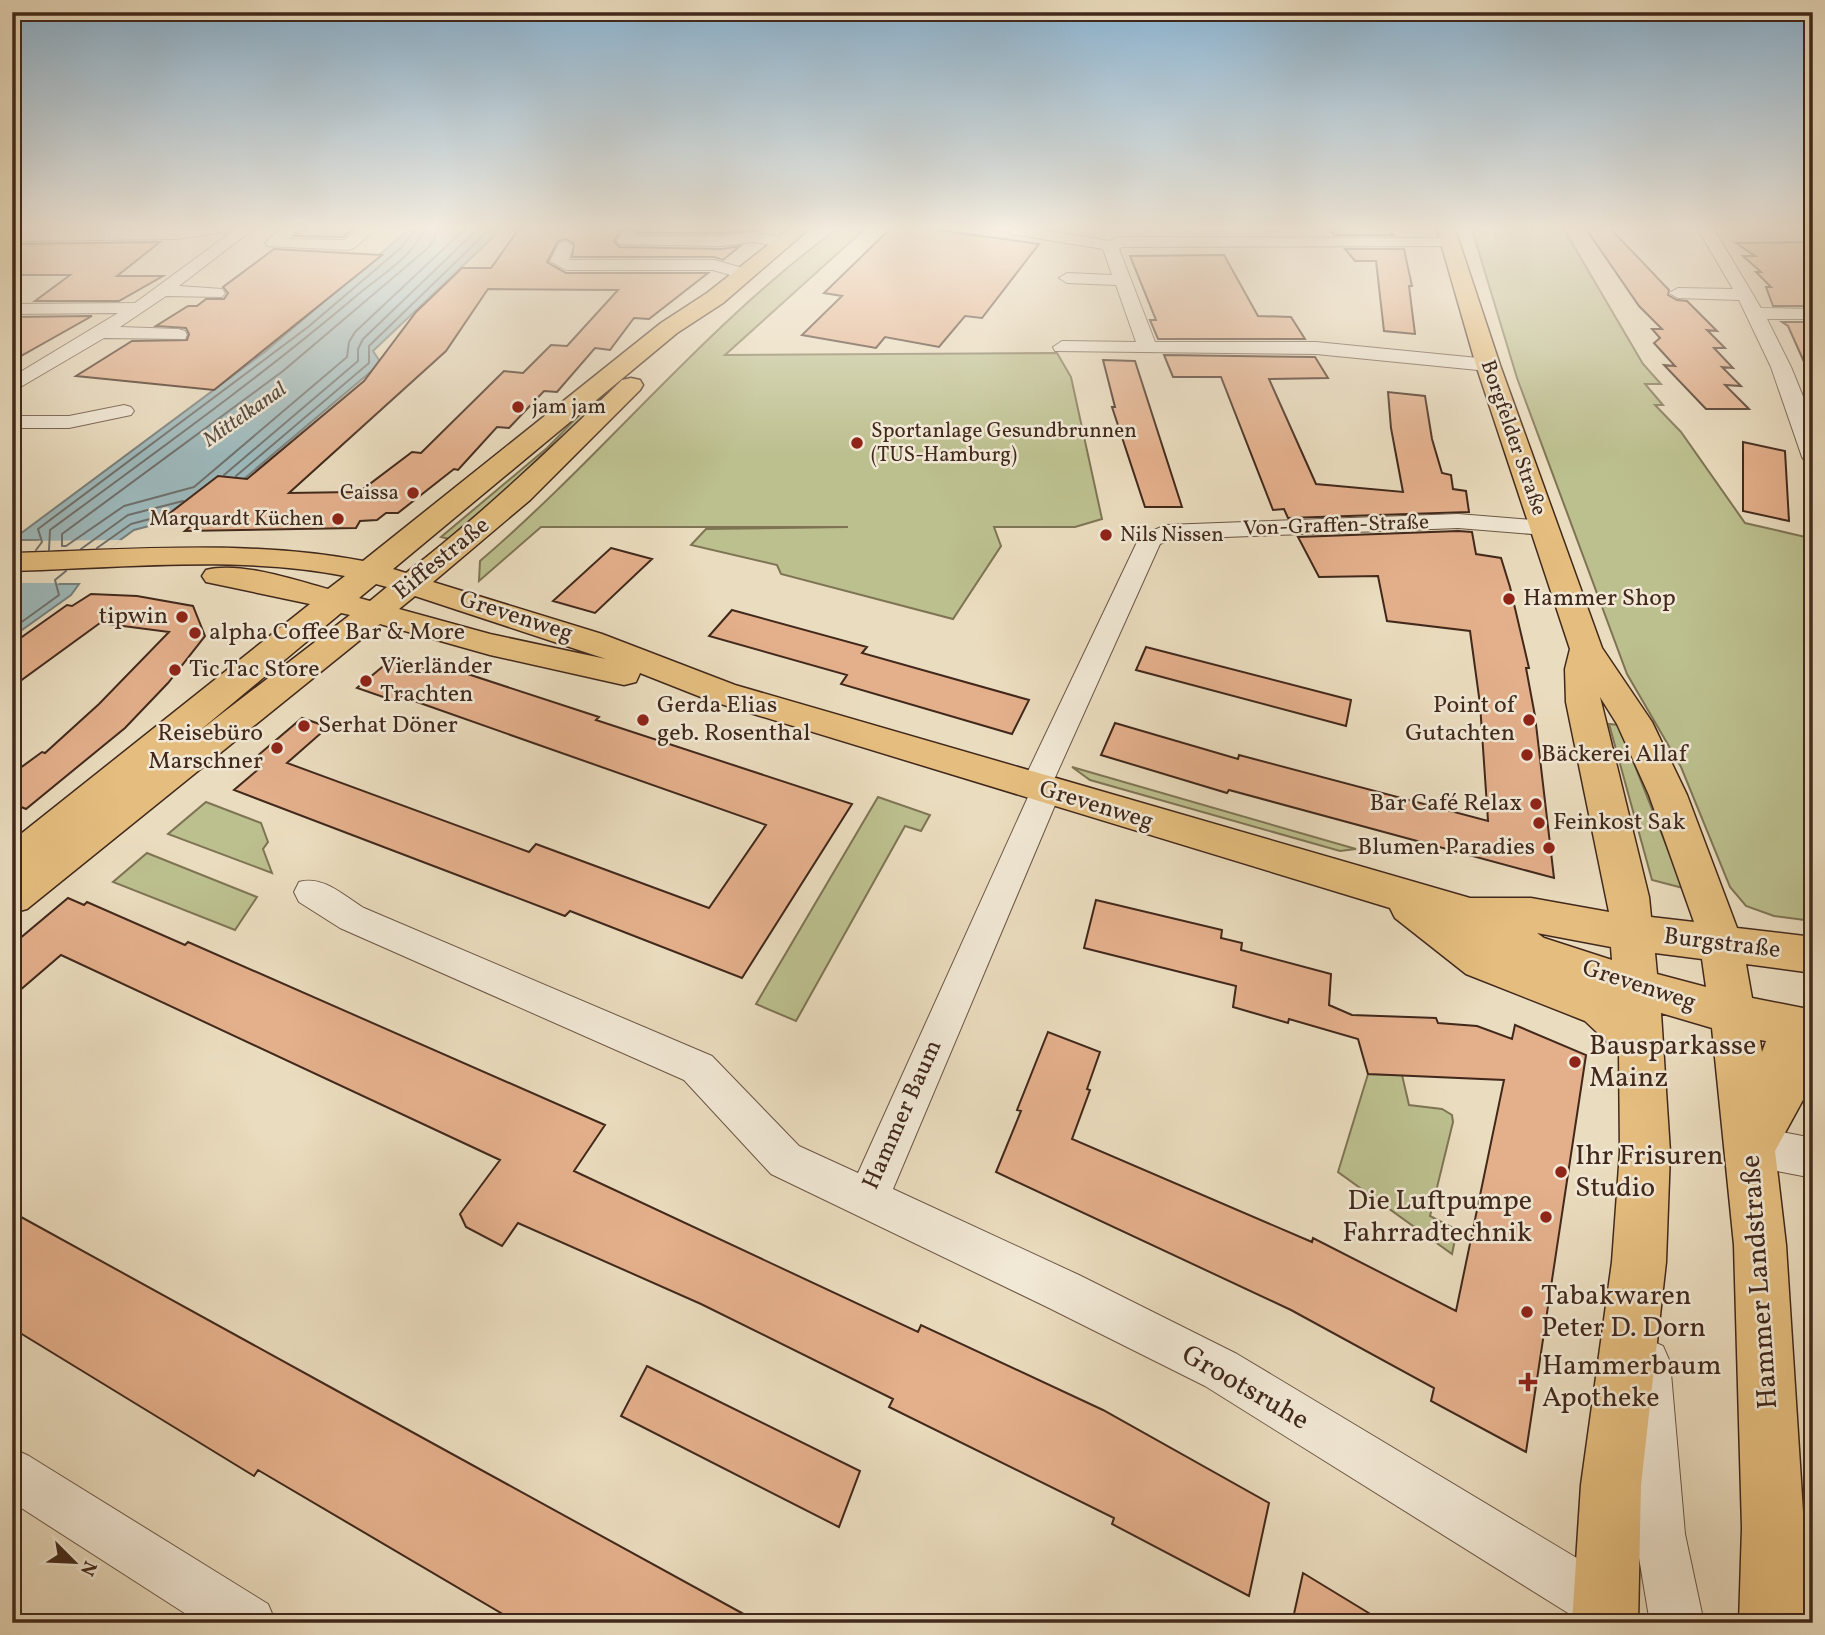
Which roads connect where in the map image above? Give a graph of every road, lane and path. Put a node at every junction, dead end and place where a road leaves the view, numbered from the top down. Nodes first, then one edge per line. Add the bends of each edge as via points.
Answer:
1 (147, 302) edge
2 (708, 302) edge
3 (711, 302) edge
4 (1131, 302) edge
5 (1469, 302) edge
6 (1748, 302) edge
7 (139, 308) junction
8 (12, 309) edge
9 (1755, 313) junction
10 (1813, 314) edge
11 (100, 332) junction
12 (178, 335) dead end
13 (1062, 347) dead end
14 (1148, 348) junction
15 (1488, 365) junction
16 (12, 386) edge
17 (124, 411) dead end
18 (12, 422) edge
19 (1813, 457) edge
20 (1544, 528) junction
21 (94, 561) junction
22 (12, 562) edge
23 (370, 572) junction
24 (412, 584) junction
25 (337, 600) junction
26 (376, 612) junction
27 (1586, 649) junction
28 (723, 693) junction
29 (1041, 789) junction
30 (12, 864) edge
31 (311, 892) dead end
32 (1393, 892) junction
33 (12, 897) edge
34 (1470, 915) junction
35 (1721, 944) junction
36 (1799, 953) edge
37 (1637, 989) junction
38 (1732, 1000) junction
39 (1685, 1002) junction
40 (1806, 1029) edge
41 (1742, 1072) junction
42 (1751, 1146) junction
43 (1813, 1158) edge
44 (868, 1199) junction
45 (1639, 1262) junction
46 (12, 1473) edge
47 (1606, 1615) edge
48 (248, 1623) edge
49 (1676, 1623) edge
50 (1772, 1623) edge

1 - 7 street
2 - 23 main road, Eiffestraße via 669,328
3 - 24 main road, Eiffestraße via 567,451
4 - 14 street
5 - 15 main road, Borgfelder Straße
6 - 9 street
7 - 8 street
7 - 11 street
9 - 10 street
9 - 19 street via 1796,399
11 - 12 street
11 - 16 street
13 - 14 street
14 - 15 street via 1316,348
15 - 20 main road, Borgfelder Straße
17 - 18 street via 47,426
20 - 27 main road, Borgfelder Straße
20 - 29 street, Von-Graffen-Straße via 1458,521 1166,532 1150,540 1118,604
21 - 22 main road, Grevenweg
21 - 23 main road, Grevenweg via 256,556
21 - 25 main road, Grevenweg via 228,577
23 - 24 main road, Grevenweg
23 - 25 main road, Eiffestraße
24 - 26 main road, Eiffestraße
24 - 28 main road, Grevenweg via 590,641
25 - 26 main road, Grevenweg
25 - 30 main road, Eiffestraße
26 - 28 main road, Grevenweg via 568,663
26 - 33 main road, Eiffestraße
27 - 35 main road, Borgfelder Straße via 1634,722 1668,795
27 - 37 main road, Borgfelder Straße via 1583,702 1628,897
28 - 29 main road, Grevenweg
29 - 32 main road, Grevenweg
29 - 44 street, Hammer Baum
31 - 44 street, Hammer Baum via 352,918 698,1069 785,1160
32 - 34 main road, Grevenweg
32 - 37 main road via 1481,961 1601,1007
34 - 37 main road, Grevenweg via 1530,951
34 - 37 main road, Grevenweg via 1531,915 1576,925
35 - 36 main road, Burgstraße
35 - 37 main road, Burgstraße
35 - 38 main road, Hammer Landstraße
36 - 38 main road
37 - 39 main road via 1649,1020
37 - 39 main road via 1648,961
37 - 45 main road via 1645,1152
38 - 39 main road, Grevenweg
38 - 40 main road
38 - 41 main road, Hammer Landstraße
39 - 41 main road
40 - 42 main road via 1785,1051 1786,1087
41 - 42 main road, Hammer Landstraße
42 - 43 street
42 - 50 main road, Hammer Landstraße via 1766,1356
44 - 47 street, Grootsruhe via 1221,1370
45 - 47 main road via 1611,1485
45 - 49 street via 1660,1534
46 - 48 street

